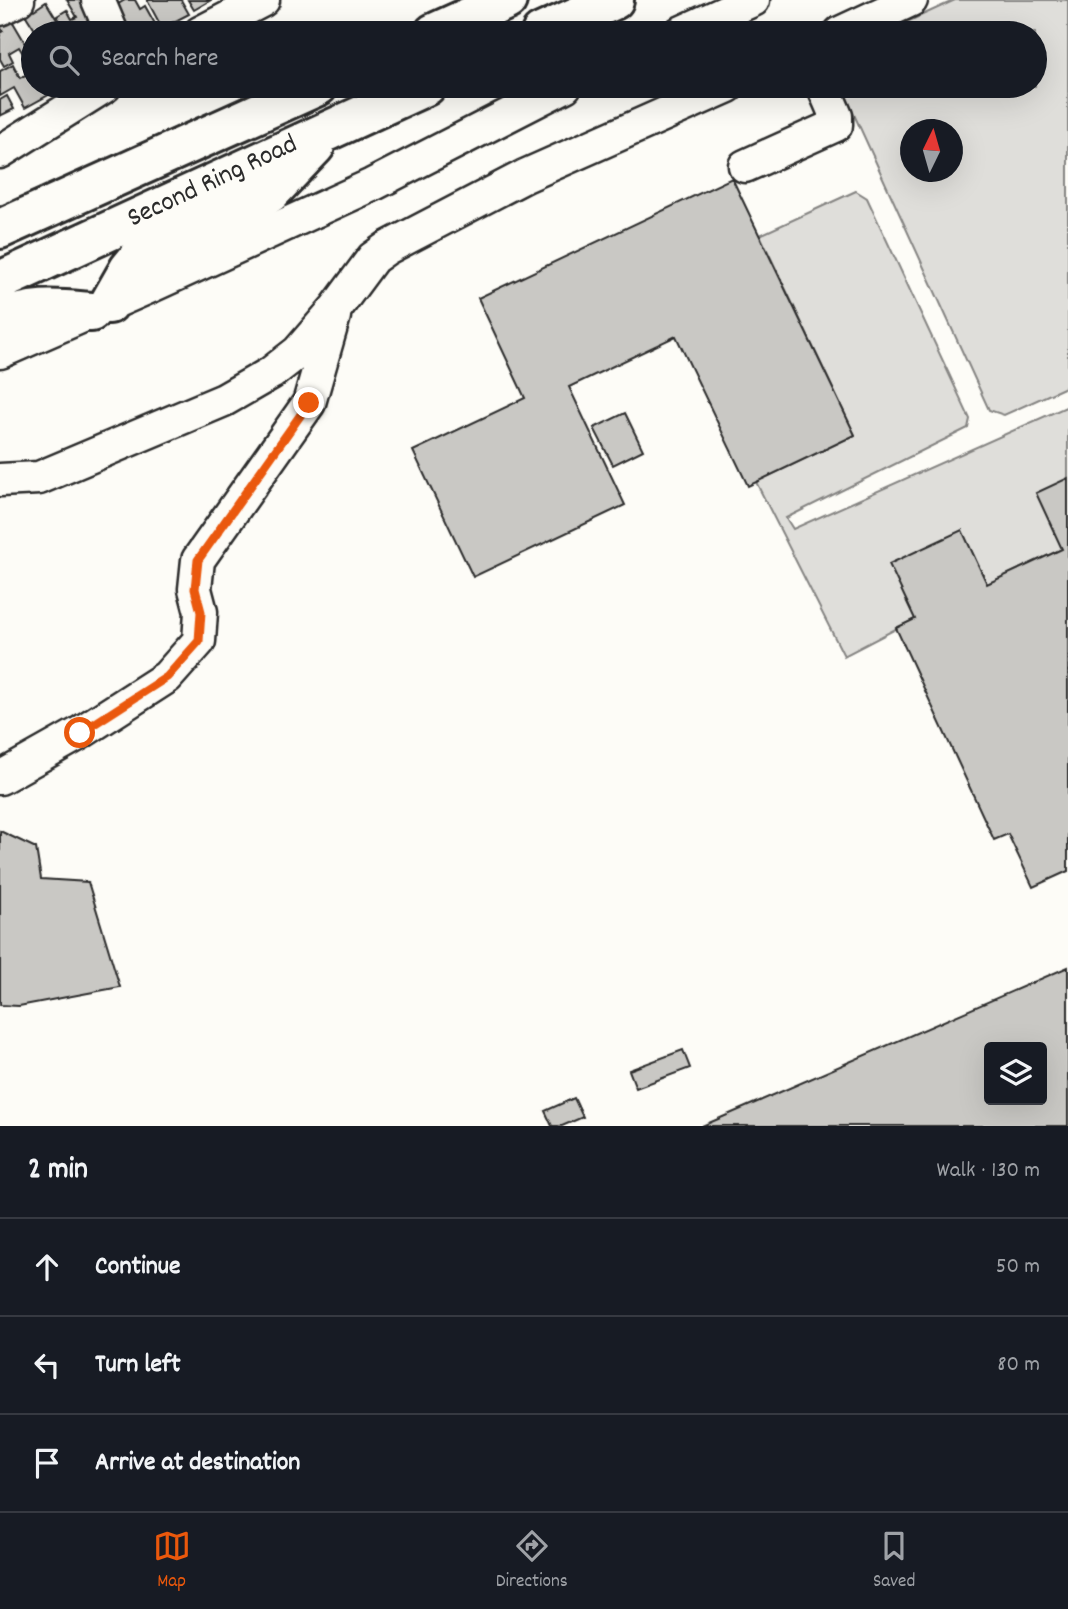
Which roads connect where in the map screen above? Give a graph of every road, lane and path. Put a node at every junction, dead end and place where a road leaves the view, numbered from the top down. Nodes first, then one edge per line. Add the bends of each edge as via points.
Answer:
1 (18, 0) edge
2 (97, 0) edge
3 (263, 0) edge
4 (507, 0) edge
5 (614, 0) edge
6 (753, 0) edge
7 (911, 0) edge
8 (0, 9) edge
9 (107, 21) edge
10 (223, 21) edge
11 (461, 21) edge
12 (568, 21) edge
13 (707, 21) edge
14 (866, 21) edge
15 (86, 98) edge
16 (290, 98) edge
17 (400, 98) edge
18 (542, 98) edge
19 (701, 98) edge
20 (828, 98) edge
21 (331, 130) junction
22 (0, 152) edge
23 (745, 166) dead end
24 (0, 229) edge
25 (0, 281) edge
26 (100, 308) junction
27 (336, 308) junction
28 (0, 320) edge
29 (0, 352) edge
30 (0, 480) edge
31 (0, 778) edge

1 - 8 street
2 - 9 street
3 - 10 street
4 - 11 highway
5 - 12 highway
6 - 13 street
7 - 14 street
15 - 22 street
16 - 24 highway, Second Ring Road
17 - 21 highway, Second Ring Road
18 - 26 street via 372,185
19 - 27 street via 526,176 387,248 373,258
20 - 23 street via 836,125
21 - 25 highway, Second Ring Road
21 - 26 highway via 270,193 138,258
26 - 28 highway via 38,309
26 - 29 street
27 - 30 street via 298,352 225,400 38,478
27 - 31 street via 309,403 198,560 199,641 167,677

